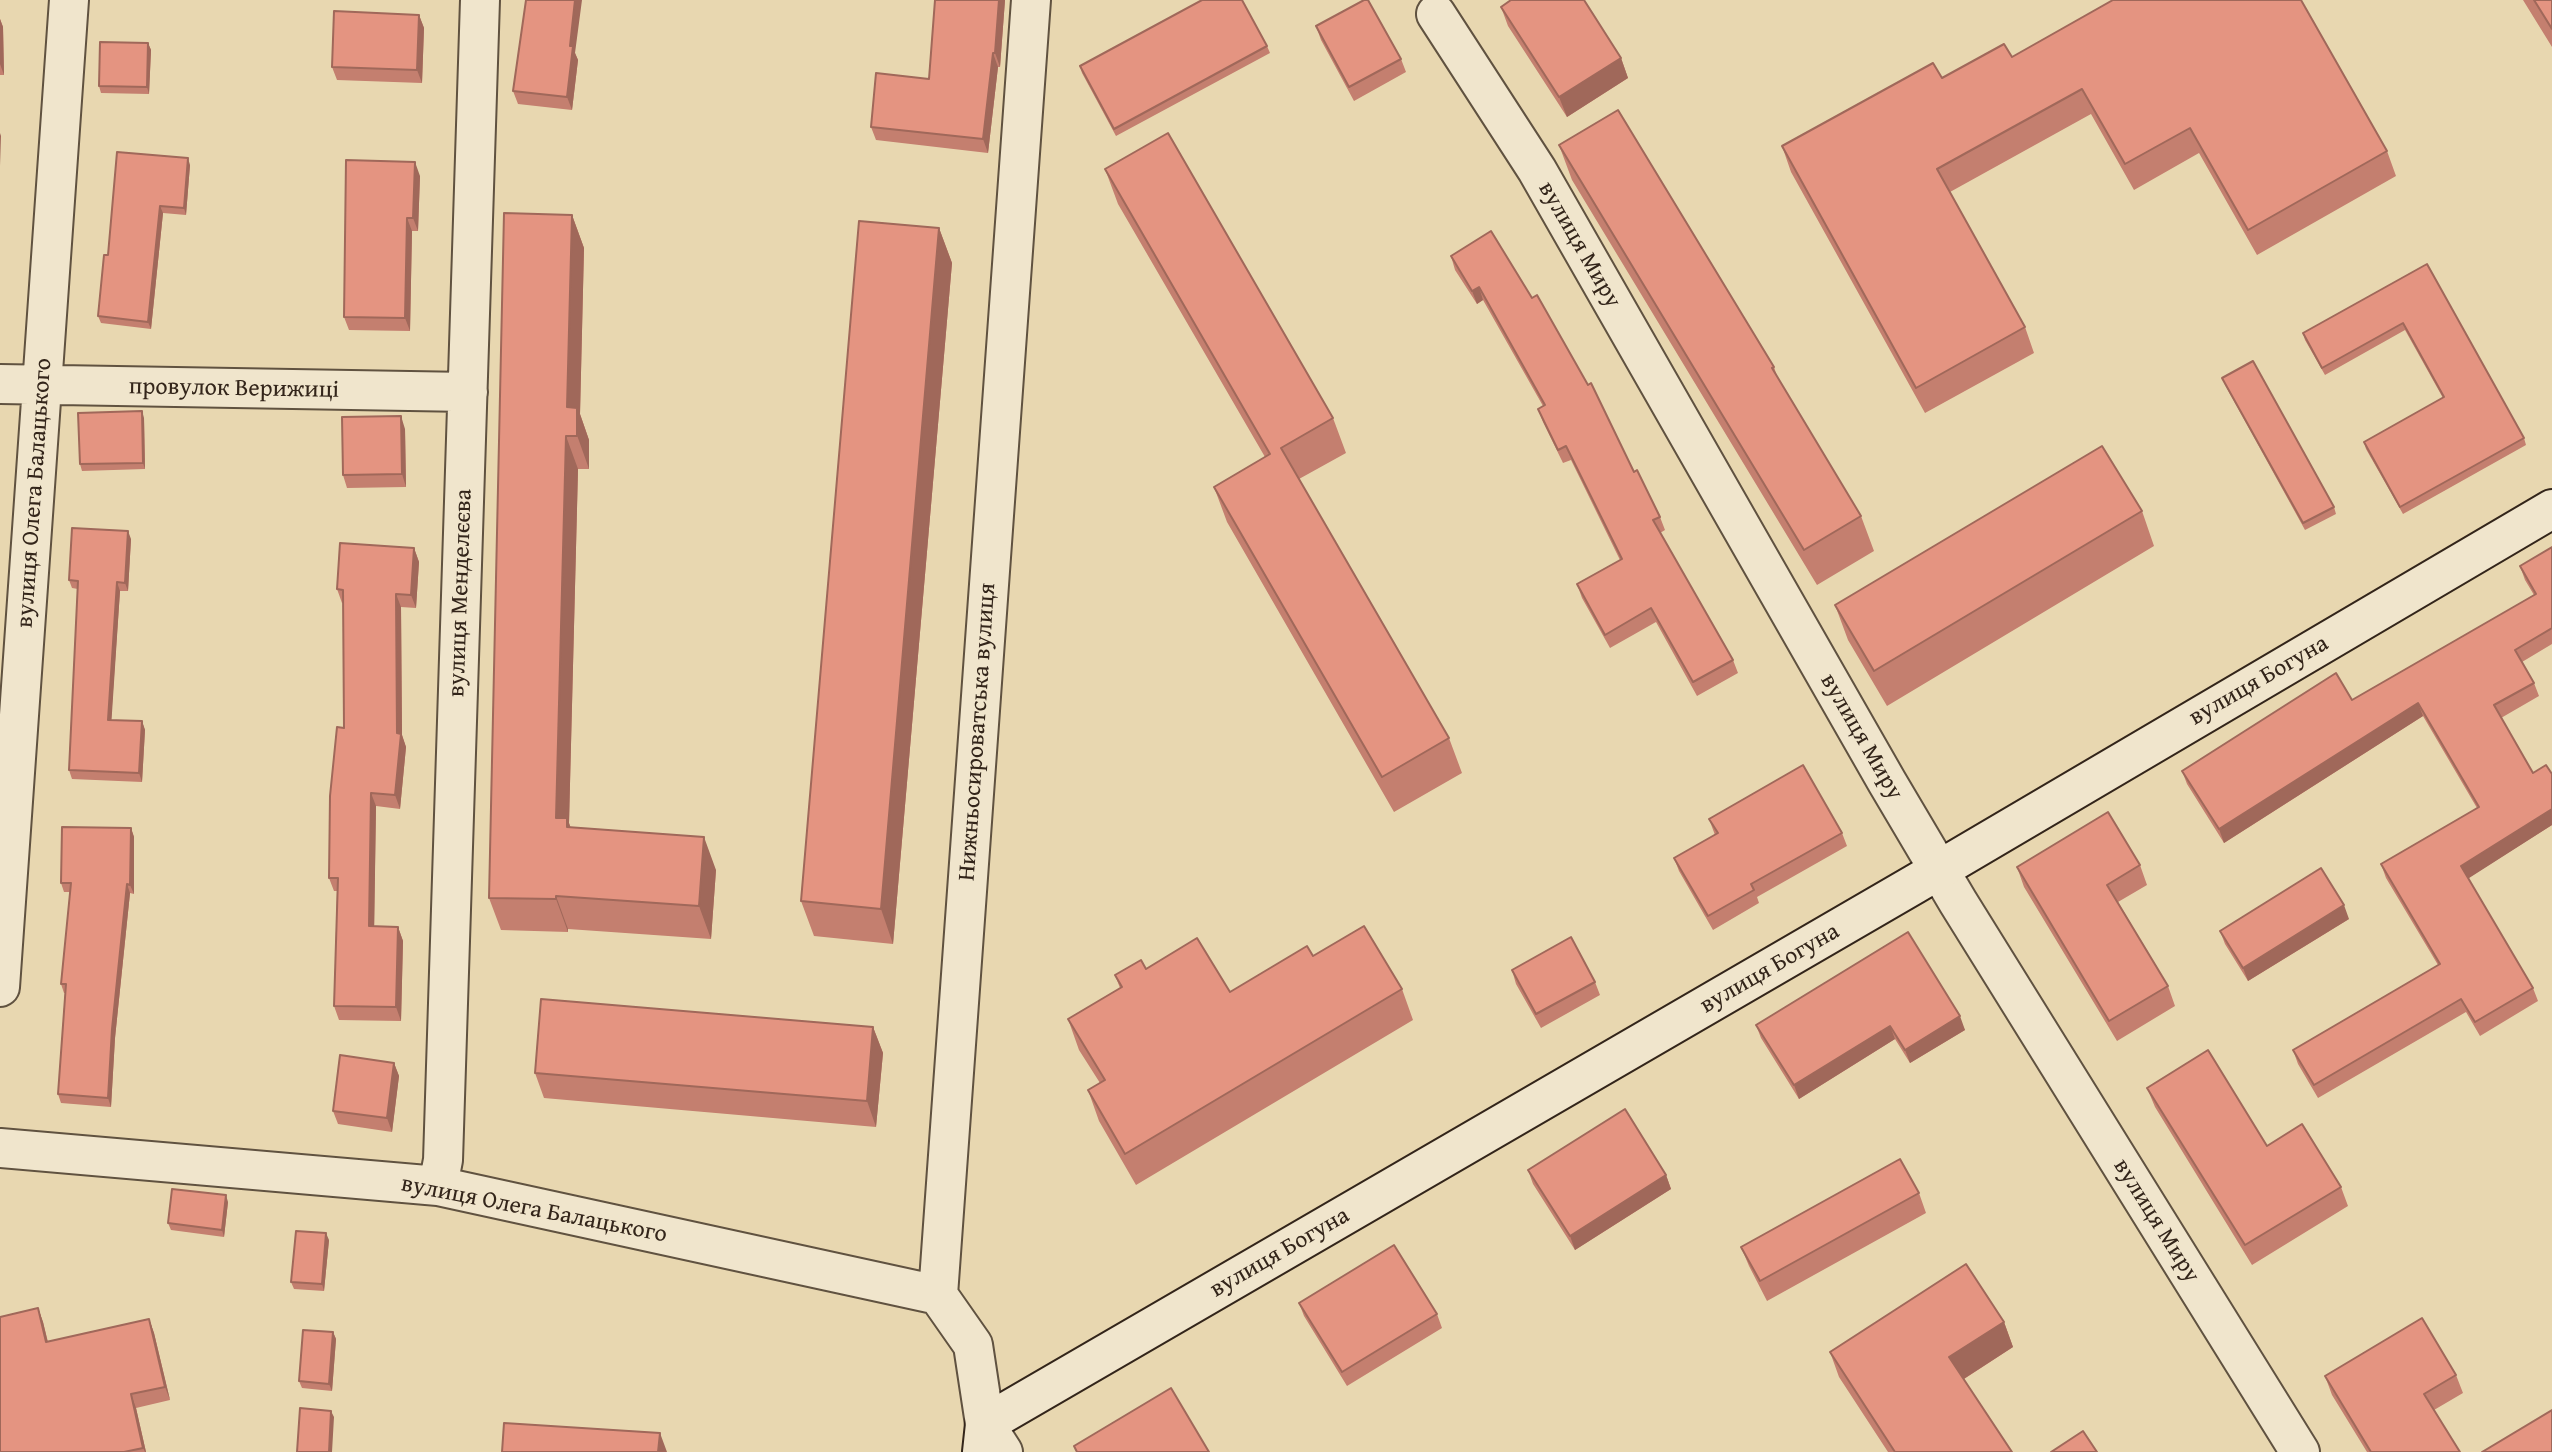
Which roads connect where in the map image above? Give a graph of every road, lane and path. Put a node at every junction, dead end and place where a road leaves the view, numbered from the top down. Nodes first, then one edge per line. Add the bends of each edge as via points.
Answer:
1 (69, 0) edge
2 (480, 0) edge
3 (1031, 0) edge
4 (1436, 14) dead end
5 (0, 384) edge
6 (43, 387) junction
7 (468, 392) junction
8 (2552, 509) edge
9 (1939, 870) junction
10 (0, 987) edge
11 (0, 1148) edge
12 (439, 1186) junction
13 (938, 1295) junction
14 (990, 1443) edge
15 (2300, 1452) edge

1 - 6 street, вулиця Олега Балацького
2 - 7 street, вулиця Менделєєва
3 - 13 street, Нижньосироватська вулиця
4 - 9 street, вулиця Миру via 1537,170
5 - 6 street, провулок Верижиці
6 - 7 street, провулок Верижиці
6 - 10 street, вулиця Олега Балацького
7 - 12 street, вулиця Менделєєва
8 - 9 street, вулиця Богуна
9 - 14 street, вулиця Богуна
9 - 15 street, вулиця Миру
11 - 12 street, вулиця Олега Балацького
12 - 13 street, вулиця Олега Балацького
13 - 14 street via 973,1345

